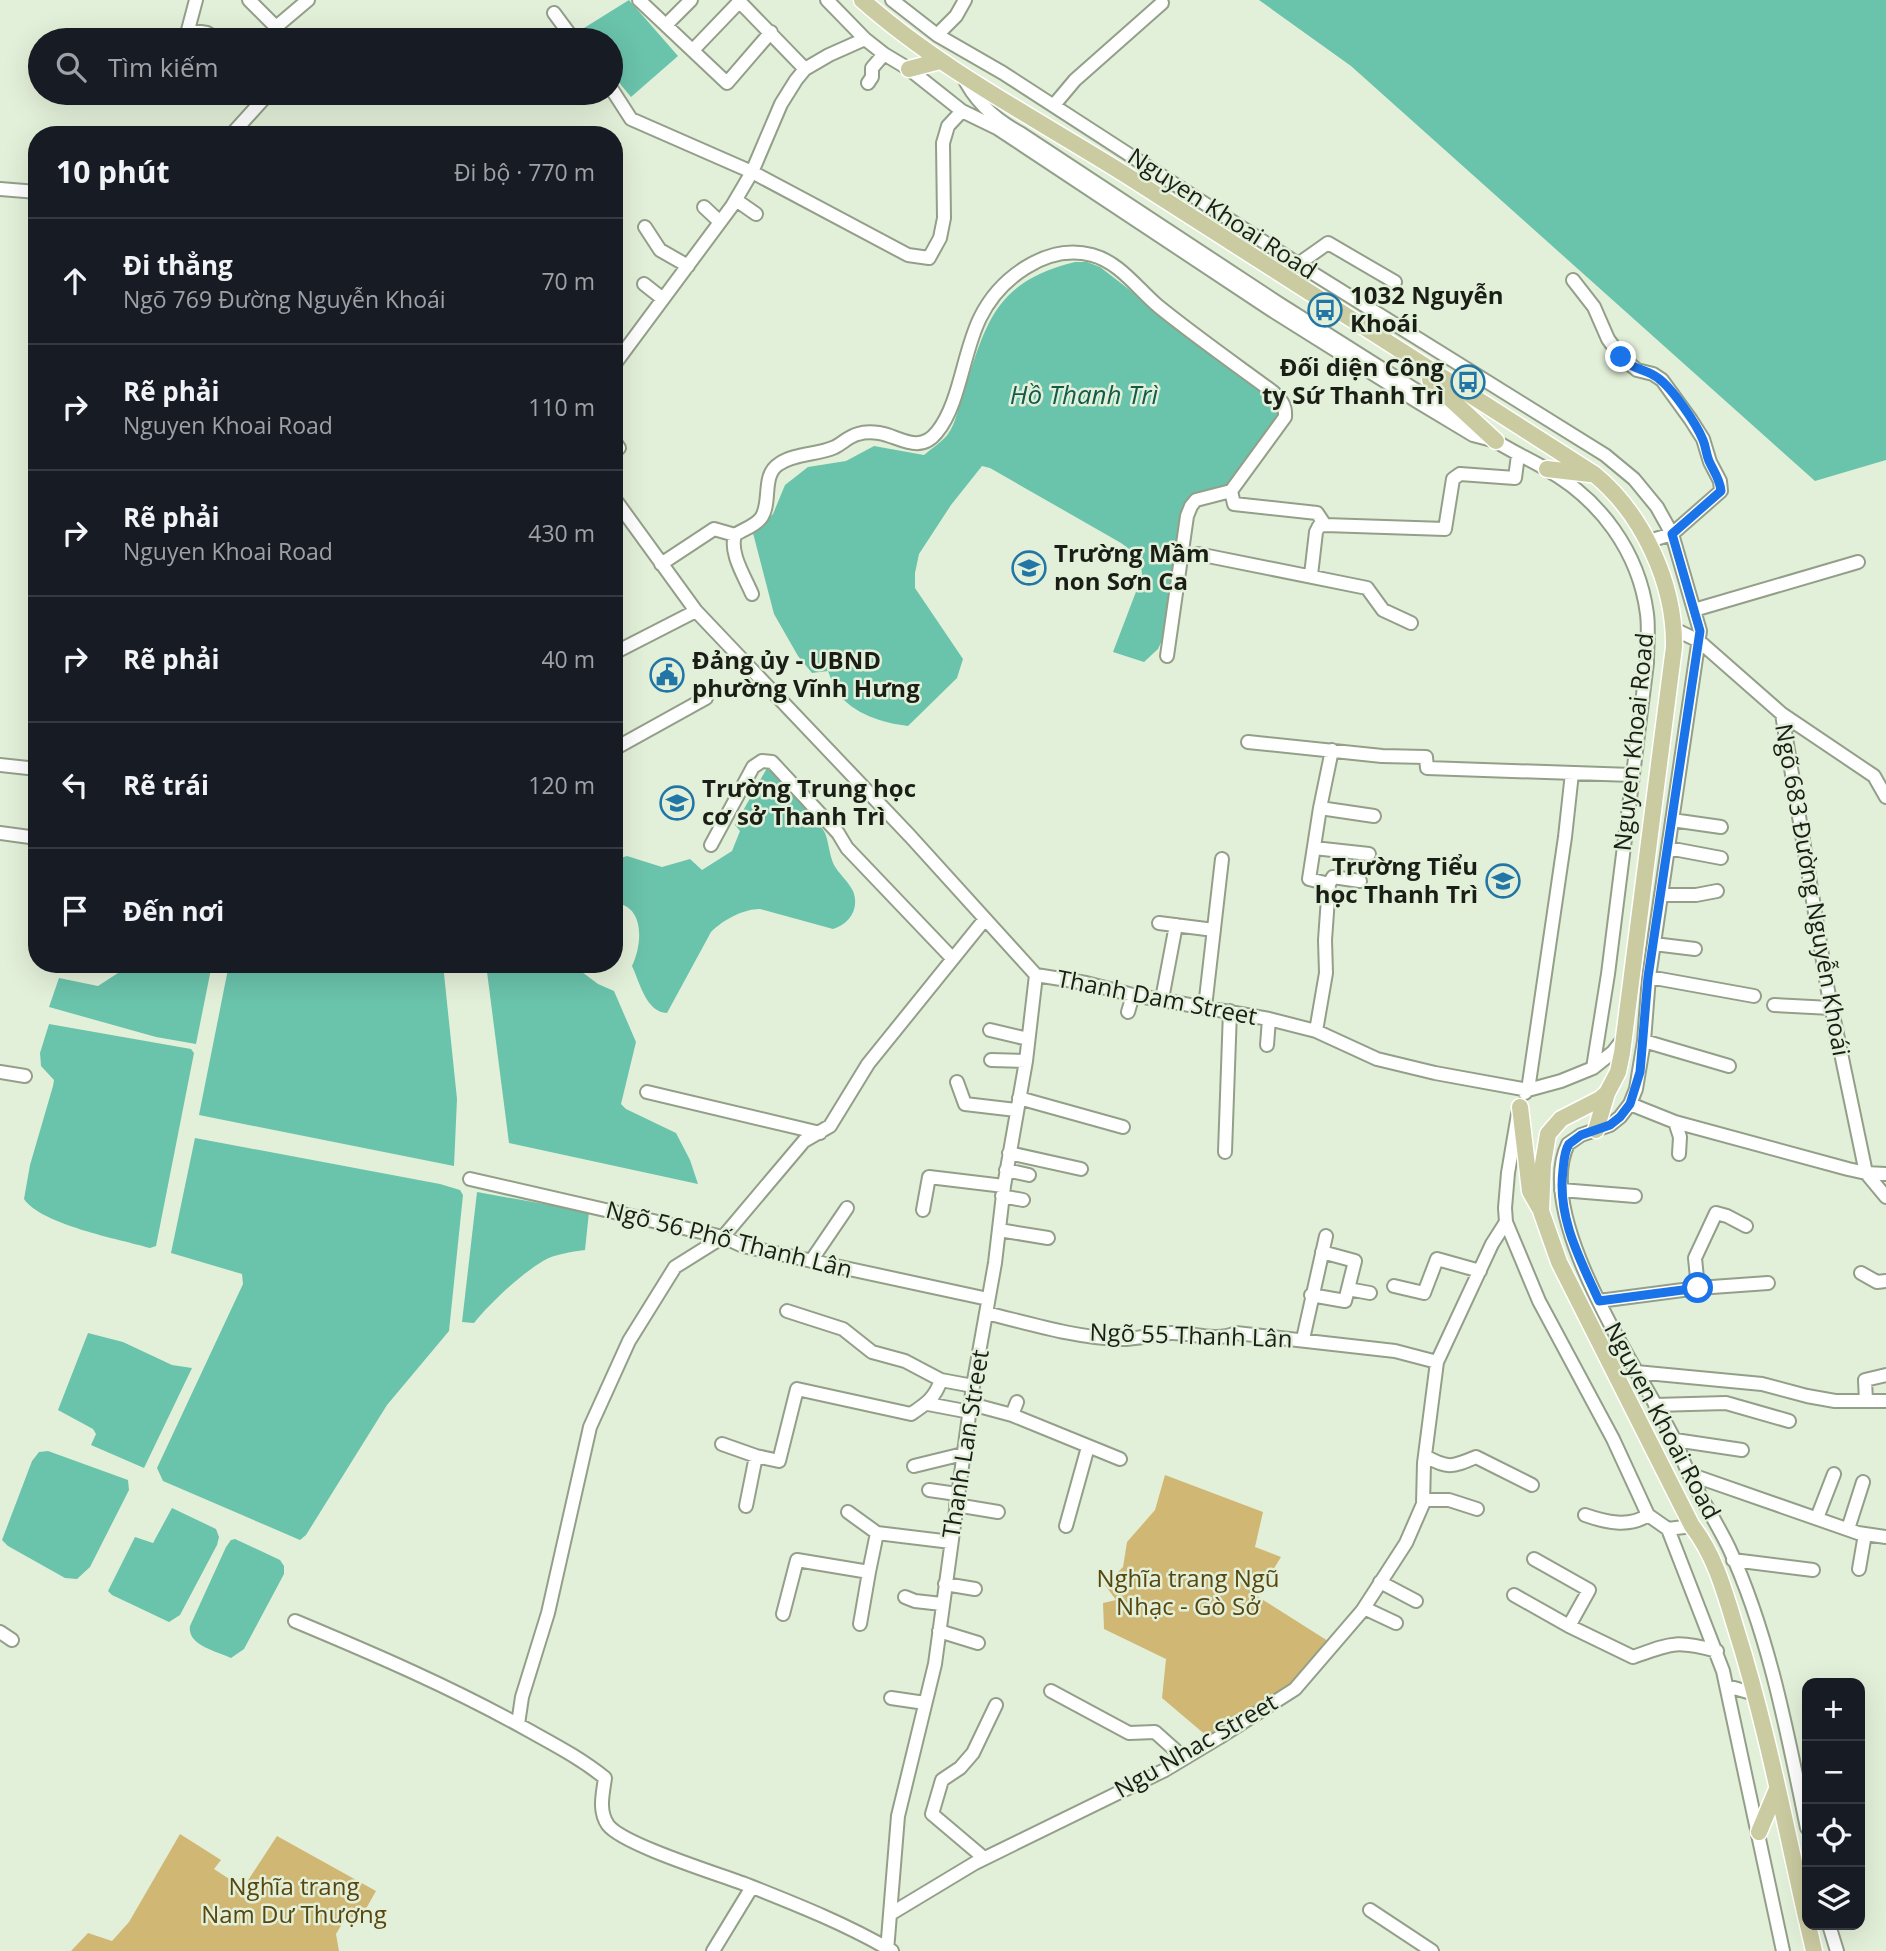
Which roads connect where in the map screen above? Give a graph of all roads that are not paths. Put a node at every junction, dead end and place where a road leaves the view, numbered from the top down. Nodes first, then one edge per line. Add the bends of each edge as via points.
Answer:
1 (196, 0) edge
2 (249, 0) edge
3 (308, 0) edge
4 (691, 0) edge
5 (827, 0) edge
6 (862, 0) edge
7 (892, 0) edge
8 (965, 0) edge
9 (642, 1) edge
10 (738, 1) edge
11 (1162, 3) dead end
12 (554, 13) dead end
13 (666, 25) junction
14 (276, 27) joint
15 (189, 28) edge
16 (565, 28) edge
17 (771, 32) junction
18 (937, 35) junction
19 (865, 39) junction
20 (693, 50) junction
21 (884, 54) junction
22 (940, 61) junction
23 (805, 69) junction
24 (909, 69) junction
25 (962, 74) junction
26 (867, 83) dead end
27 (258, 105) edge
28 (622, 105) edge
29 (1054, 106) junction
30 (962, 111) junction
31 (997, 125) junction
32 (239, 126) edge
33 (752, 172) junction
34 (0, 189) edge
35 (28, 191) edge
36 (736, 200) junction
37 (704, 206) dead end
38 (756, 214) dead end
39 (720, 222) junction
40 (645, 227) dead end
41 (1298, 264) junction
42 (688, 266) junction
43 (1284, 277) junction
44 (1573, 280) dead end
45 (1395, 282) dead end
46 (643, 284) dead end
47 (663, 299) junction
48 (623, 352) edge
49 (1402, 354) junction
50 (1496, 442) junction
51 (1518, 455) junction
52 (1547, 469) junction
53 (1594, 474) junction
54 (1231, 491) junction
55 (623, 511) edge
56 (1325, 525) junction
57 (1672, 534) junction
58 (735, 535) junction
59 (1649, 541) junction
60 (1198, 554) dead end
61 (1858, 562) dead end
62 (661, 564) junction
63 (1311, 575) junction
64 (752, 594) dead end
65 (1695, 610) junction
66 (695, 611) junction
67 (1411, 623) dead end
68 (1674, 629) junction
69 (1699, 641) junction
70 (623, 648) edge
71 (1167, 656) dead end
72 (706, 698) dead end
73 (1782, 714) junction
74 (1248, 742) dead end
75 (623, 744) edge
76 (1332, 750) junction
77 (0, 765) edge
78 (28, 768) edge
79 (1572, 773) junction
80 (1632, 775) junction
81 (1886, 797) edge
82 (1320, 808) junction
83 (1374, 816) dead end
84 (1672, 820) junction
85 (1721, 827) dead end
86 (0, 833) edge
87 (28, 837) edge
88 (710, 845) dead end
89 (1314, 848) junction
90 (1668, 848) junction
91 (1369, 854) dead end
92 (1222, 859) dead end
93 (1721, 859) dead end
94 (1360, 881) dead end
95 (1328, 884) junction
96 (1717, 891) dead end
97 (1661, 895) junction
98 (985, 919) junction
99 (1159, 923) dead end
100 (1176, 925) junction
101 (1213, 930) junction
102 (1654, 944) junction
103 (1695, 949) dead end
104 (952, 958) junction
105 (1036, 975) junction
106 (1648, 977) junction
107 (1133, 995) junction
108 (1754, 996) dead end
109 (1162, 999) junction
110 (1774, 1005) dead end
111 (1205, 1007) junction
112 (1832, 1008) junction
113 (1230, 1011) junction
114 (1128, 1012) dead end
115 (1269, 1019) junction
116 (990, 1030) dead end
117 (1316, 1031) junction
118 (1624, 1038) junction
119 (1028, 1039) junction
120 (1644, 1041) junction
121 (1267, 1045) dead end
122 (991, 1060) dead end
123 (1026, 1061) junction
124 (1730, 1066) dead end
125 (1593, 1068) junction
126 (0, 1072) edge
127 (25, 1076) dead end
128 (957, 1082) dead end
129 (1528, 1090) junction
130 (647, 1092) dead end
131 (1607, 1093) junction
132 (1017, 1104) junction
133 (1630, 1104) junction
134 (1520, 1107) junction
135 (1675, 1122) junction
136 (1123, 1127) dead end
137 (1596, 1130) junction
138 (820, 1133) junction
139 (1225, 1152) dead end
140 (1009, 1153) junction
141 (1679, 1154) dead end
142 (1081, 1169) dead end
143 (1006, 1170) junction
144 (1866, 1174) junction
145 (1886, 1174) edge
146 (1029, 1175) dead end
147 (470, 1180) dead end
148 (1561, 1190) junction
149 (1003, 1191) junction
150 (1634, 1196) dead end
151 (1886, 1197) edge
152 (1023, 1200) dead end
153 (847, 1208) dead end
154 (923, 1210) dead end
155 (1541, 1211) junction
156 (1506, 1222) junction
157 (1746, 1226) dead end
158 (999, 1230) junction
159 (1326, 1236) dead end
160 (723, 1237) junction
161 (1048, 1238) dead end
162 (1322, 1252) junction
163 (811, 1261) junction
164 (1480, 1271) junction
165 (1861, 1273) dead end
166 (1886, 1281) edge
167 (1768, 1283) dead end
168 (1394, 1286) dead end
169 (1698, 1288) junction
170 (1348, 1289) junction
171 (1370, 1293) dead end
172 (1311, 1295) junction
173 (1599, 1301) junction
174 (987, 1306) junction
175 (787, 1311) dead end
176 (1303, 1339) junction
177 (1437, 1362) junction
178 (1636, 1372) junction
179 (1886, 1376) edge
180 (941, 1380) junction
181 (973, 1387) junction
182 (1866, 1401) junction
183 (1886, 1401) edge
184 (928, 1404) junction
185 (1655, 1405) junction
186 (970, 1408) junction
187 (1789, 1421) dead end
188 (1675, 1440) junction
189 (722, 1444) dead end
190 (1088, 1447) junction
191 (1742, 1450) dead end
192 (963, 1454) junction
193 (756, 1456) junction
194 (1425, 1456) junction
195 (1120, 1459) dead end
196 (915, 1466) dead end
197 (1689, 1474) junction
198 (1834, 1474) dead end
199 (1863, 1482) dead end
200 (1532, 1485) dead end
201 (929, 1490) dead end
202 (956, 1499) junction
203 (1423, 1500) junction
204 (746, 1506) dead end
205 (1477, 1509) dead end
206 (848, 1512) dead end
207 (998, 1512) dead end
208 (1585, 1515) dead end
209 (1648, 1515) junction
210 (1816, 1518) junction
211 (1066, 1526) dead end
212 (1692, 1526) junction
213 (1668, 1529) junction
214 (1848, 1529) junction
215 (877, 1533) junction
216 (1865, 1534) junction
217 (1886, 1537) edge
218 (951, 1542) junction
219 (1534, 1559) dead end
220 (1733, 1560) junction
221 (1859, 1569) dead end
222 (1813, 1570) dead end
223 (869, 1572) junction
224 (1380, 1582) junction
225 (945, 1584) junction
226 (975, 1588) dead end
227 (1514, 1595) dead end
228 (905, 1597) dead end
229 (1416, 1601) dead end
230 (943, 1604) junction
231 (1364, 1608) junction
232 (783, 1614) dead end
233 (295, 1621) dead end
234 (1396, 1623) dead end
235 (860, 1624) dead end
236 (1569, 1626) junction
237 (939, 1631) junction
238 (0, 1632) edge
239 (12, 1640) dead end
240 (978, 1643) dead end
241 (1717, 1651) junction
242 (1727, 1686) junction
243 (1051, 1691) dead end
244 (1755, 1694) junction
245 (891, 1698) dead end
246 (925, 1703) junction
247 (996, 1705) dead end
248 (517, 1724) junction
249 (1184, 1758) junction
250 (1777, 1789) junction
251 (1802, 1806) edge
252 (1759, 1832) junction
253 (984, 1858) junction
254 (752, 1887) junction
255 (1802, 1897) edge
256 (1370, 1910) dead end
257 (892, 1913) junction
258 (1810, 1930) edge
259 (1831, 1930) edge
260 (889, 1950) edge
261 (713, 1951) edge
262 (1432, 1951) edge
263 (1783, 1951) edge
264 (1814, 1951) edge
265 (1837, 1951) edge

1 - 15 street
2 - 14 street
3 - 14 street
4 - 13 street
5 - 19 street, Nguyen Khoai Road
6 - 22 main road, Nguyen Khoai Road
7 - 18 street, Nguyen Khoai Road
8 - 18 street
9 - 13 street
10 - 17 street
10 - 20 street
11 - 29 street via 1075,80
12 - 16 street
13 - 20 street
17 - 20 street via 727,83
17 - 23 street
18 - 29 street, Nguyen Khoai Road
19 - 21 street, Nguyen Khoai Road
19 - 23 street
21 - 24 street, Nguyen Khoai Road
21 - 26 street
22 - 24 main road
22 - 25 main road, Nguyen Khoai Road
23 - 33 street via 781,104
24 - 30 street, Nguyen Khoai Road
25 - 31 street, Nguyen Khoai Road via 968,89
25 - 43 main road, Nguyen Khoai Road
27 - 32 street
28 - 33 street via 631,119
29 - 41 street, Nguyen Khoai Road
30 - 31 street, Nguyen Khoai Road
30 - 33 street via 948,126 943,143 944,218 929,258 908,255
31 - 50 street, Nguyen Khoai Road via 1273,311 1473,435
33 - 36 street
34 - 35 street
36 - 38 street
36 - 39 street
37 - 39 street
39 - 42 street
40 - 42 street via 660,250
41 - 43 street
41 - 45 street via 1328,243
41 - 57 street, Nguyen Khoai Road via 1605,455 1634,479
42 - 47 street
43 - 49 main road, Nguyen Khoai Road
44 - 57 street via 1594,307 1621,357 1637,370 1662,380 1675,397 1703,439 1720,481 1721,491
46 - 47 street
47 - 48 street
49 - 50 main road
49 - 53 main road, Nguyen Khoai Road
50 - 51 street, Nguyen Khoai Road
51 - 52 street, Nguyen Khoai Road
51 - 56 street via 1515,478 1460,474 1453,478 1445,529
52 - 53 main road
52 - 80 street, Nguyen Khoai Road via 1606,517 1640,579 1647,615 1647,663
53 - 59 main road, Nguyen Khoai Road via 1614,490
54 - 56 street via 1234,504 1317,513
54 - 58 street via 1285,417 1282,401 1158,306 1111,263 1078,253 1028,265 996,292 980,317 956,395 937,433 906,444 882,434 862,433 834,448 778,464 771,473 761,518
54 - 71 street via 1196,500 1191,506
55 - 62 street, Thanh Dam Street
56 - 63 street via 1316,532
57 - 59 street
57 - 65 street, Nguyen Khoai Road
58 - 62 street via 714,528
58 - 64 street via 733,548
59 - 68 main road, Nguyen Khoai Road
60 - 63 street
61 - 65 street
62 - 66 street, Thanh Dam Street
63 - 67 street via 1367,588 1383,610
65 - 69 street, Nguyen Khoai Road
66 - 70 street
66 - 98 street, Thanh Dam Street
68 - 69 street, Ngõ 683 Đường Nguyễn Khoái
68 - 118 main road, Nguyen Khoai Road
69 - 73 street, Ngõ 683 Đường Nguyễn Khoái
69 - 84 street, Nguyen Khoai Road
72 - 75 street
73 - 81 street via 1874,776
73 - 112 street, Ngõ 683 Đường Nguyễn Khoái
74 - 76 street
76 - 79 street via 1426,757 1427,768
76 - 82 street
77 - 78 street
79 - 80 street
79 - 129 street
80 - 125 street, Nguyen Khoai Road
82 - 83 street
82 - 89 street
84 - 85 street
84 - 90 street, Nguyen Khoai Road
86 - 87 street
88 - 104 street via 753,767 762,761 772,762
89 - 91 street
89 - 95 street via 1309,878
90 - 93 street
90 - 97 street, Nguyen Khoai Road
92 - 101 street
94 - 95 street via 1333,877
95 - 117 street via 1326,973
96 - 97 street
97 - 102 street, Nguyen Khoai Road
98 - 104 street
98 - 105 street, Thanh Dam Street
99 - 100 street
100 - 101 street
100 - 109 street
101 - 111 street
102 - 103 street
102 - 106 street, Nguyen Khoai Road
104 - 138 street via 868,1063 830,1126
105 - 107 street, Thanh Dam Street
105 - 119 street, Thanh Lan Street
106 - 108 street
106 - 120 street, Nguyen Khoai Road
107 - 109 street, Thanh Dam Street
107 - 114 street
109 - 111 street, Thanh Dam Street
110 - 112 street
111 - 113 street, Thanh Dam Street
112 - 144 street, Ngõ 683 Đường Nguyễn Khoái
113 - 115 street, Thanh Dam Street
113 - 139 street
115 - 117 street, Thanh Dam Street
115 - 121 street
116 - 119 street
117 - 129 street, Thanh Dam Street via 1377,1059
118 - 125 street, Thanh Dam Street
118 - 131 main road, Nguyen Khoai Road via 1618,1072
119 - 123 street, Thanh Lan Street
120 - 124 street
120 - 133 street, Nguyen Khoai Road
122 - 123 street
123 - 132 street, Thanh Lan Street
125 - 129 street, Thanh Dam Street
126 - 127 street
128 - 132 street via 965,1104
129 - 134 street
130 - 138 street
131 - 137 main road
131 - 155 main road, Nguyen Khoai Road via 1561,1119 1548,1134
132 - 136 street
132 - 140 street, Thanh Lan Street
133 - 135 street
133 - 137 street, Nguyen Khoai Road via 1610,1125
134 - 155 main road via 1530,1191
134 - 156 street via 1508,1173
135 - 141 street
135 - 144 street
137 - 148 street, Nguyen Khoai Road via 1569,1144
138 - 160 street via 804,1141
140 - 142 street
140 - 143 street, Thanh Lan Street
143 - 146 street
143 - 149 street, Thanh Lan Street
144 - 145 street
144 - 151 street
147 - 160 street, Ngõ 56 Phố Thanh Lân
148 - 150 street
148 - 173 street, Nguyen Khoai Road via 1569,1230
149 - 152 street
149 - 154 street via 929,1177
149 - 158 street, Thanh Lan Street
153 - 163 street
155 - 212 main road, Nguyen Khoai Road via 1559,1262
156 - 164 street, Ngu Nhac Street
156 - 209 street via 1539,1301
157 - 169 street via 1716,1213 1695,1258
158 - 161 street
158 - 174 street, Thanh Lan Street
159 - 162 street
160 - 163 street, Ngõ 56 Phố Thanh Lân
160 - 248 street via 675,1267 628,1341 590,1427 548,1613
162 - 170 street via 1355,1261
162 - 172 street
163 - 174 street, Ngõ 56 Phố Thanh Lân
164 - 168 street via 1437,1259 1424,1293
164 - 177 street, Ngu Nhac Street
165 - 166 street via 1877,1282
167 - 169 street
169 - 173 street
170 - 171 street
170 - 172 street via 1345,1301
172 - 176 street
173 - 178 street, Nguyen Khoai Road
174 - 176 street, Ngõ 55 Thanh Lân via 1062,1331 1116,1339 1171,1333
174 - 181 street, Thanh Lan Street
175 - 180 street via 843,1329 872,1352 905,1361
176 - 177 street, Ngõ 55 Thanh Lân via 1395,1351
177 - 194 street, Ngu Nhac Street
178 - 182 street via 1762,1384 1816,1398
178 - 185 street, Nguyen Khoai Road
179 - 182 street via 1865,1380
180 - 181 street
180 - 184 street
181 - 186 street, Thanh Lan Street
182 - 183 street
184 - 186 street
184 - 193 street via 911,1414 797,1389 779,1461
185 - 187 street via 1726,1403
185 - 188 street, Nguyen Khoai Road
186 - 190 street via 1015,1409
186 - 192 street, Thanh Lan Street
188 - 191 street
188 - 197 street, Nguyen Khoai Road
189 - 193 street
190 - 195 street
190 - 211 street
192 - 196 street
192 - 202 street, Thanh Lan Street
193 - 204 street
194 - 200 street via 1443,1466 1476,1457
194 - 203 street, Ngu Nhac Street
197 - 210 street
197 - 220 street, Nguyen Khoai Road
198 - 210 street
199 - 214 street
201 - 202 street
202 - 207 street
202 - 218 street, Thanh Lan Street
203 - 205 street via 1449,1500
203 - 224 street, Ngu Nhac Street via 1406,1544
206 - 215 street
208 - 209 street via 1607,1522 1642,1520
209 - 213 street, Nguyen Khoai Road
210 - 214 street
212 - 213 street, Nguyen Khoai Road
212 - 244 main road, Nguyen Khoai Road via 1706,1544 1727,1599
213 - 241 street, Nguyen Khoai Road
214 - 216 street
215 - 218 street
215 - 223 street
216 - 217 street
216 - 221 street
218 - 225 street, Thanh Lan Street
219 - 236 street via 1589,1590
220 - 222 street
220 - 251 street, Nguyen Khoai Road via 1767,1655
223 - 232 street via 797,1560
223 - 235 street
224 - 229 street
224 - 231 street, Ngu Nhac Street
225 - 226 street
225 - 230 street, Thanh Lan Street
227 - 236 street
228 - 230 street
230 - 237 street, Thanh Lan Street
231 - 234 street
231 - 249 street, Ngu Nhac Street via 1295,1689
233 - 248 street
236 - 241 street via 1633,1657 1672,1643
237 - 240 street
237 - 246 street, Thanh Lan Street
238 - 239 street
241 - 242 street, Nguyen Khoai Road
242 - 244 street
242 - 252 street, Nguyen Khoai Road
243 - 249 street via 1129,1733 1155,1732
244 - 250 main road, Nguyen Khoai Road
245 - 246 street
246 - 257 street, Thanh Lan Street via 898,1816
247 - 253 street via 973,1753 942,1780 932,1814
248 - 254 street via 605,1778 601,1804 607,1824 627,1839
249 - 253 street, Ngu Nhac Street
250 - 252 main road
250 - 255 main road, Nguyen Khoai Road
252 - 263 street, Nguyen Khoai Road
253 - 257 street, Ngu Nhac Street
254 - 260 street
254 - 261 street
256 - 262 street
257 - 260 street, Thanh Lan Street
258 - 264 main road, Nguyen Khoai Road
259 - 265 street

